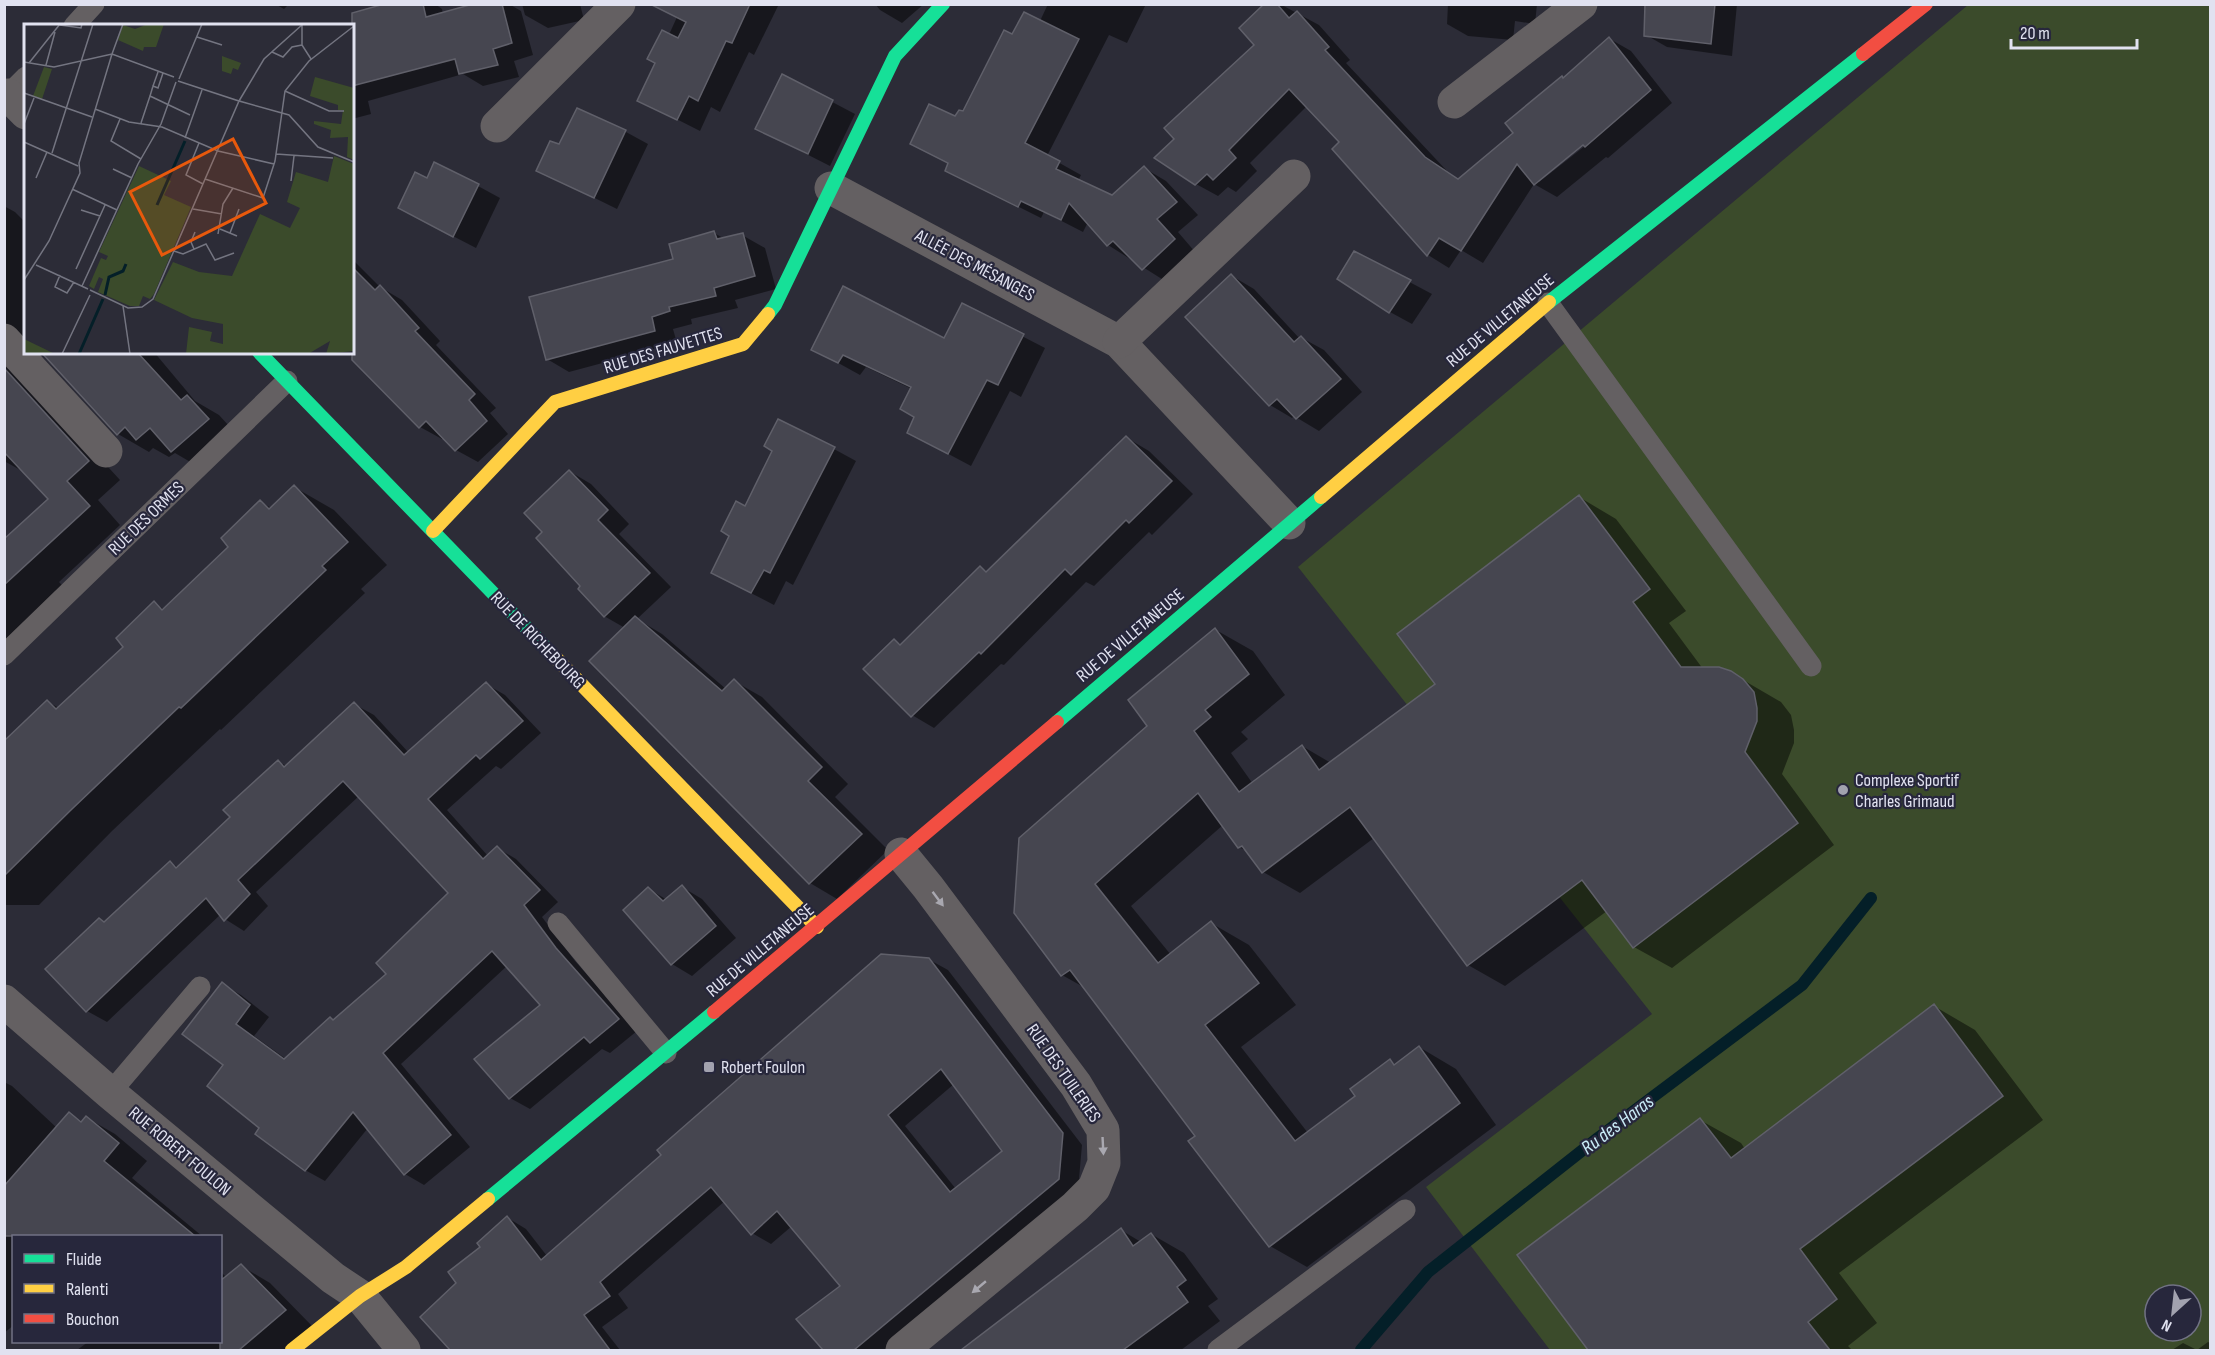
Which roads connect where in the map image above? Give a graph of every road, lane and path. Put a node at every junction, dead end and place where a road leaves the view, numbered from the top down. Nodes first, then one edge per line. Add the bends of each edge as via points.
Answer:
1 (94, 4) edge
2 (619, 4) edge
3 (943, 4) edge
4 (1581, 4) edge
5 (1926, 4) edge
6 (76, 24) edge
7 (1454, 102) dead end
8 (497, 126) dead end
9 (1294, 177) dead end
10 (831, 188) junction
11 (1548, 303) junction
12 (4, 340) edge
13 (1119, 342) junction
14 (261, 354) edge
15 (286, 381) junction
16 (106, 451) dead end
17 (1288, 523) junction
18 (432, 531) junction
19 (4, 655) edge
20 (1811, 666) dead end
21 (901, 854) junction
22 (558, 923) dead end
23 (817, 927) junction
24 (200, 987) dead end
25 (4, 1001) edge
26 (666, 1053) junction
27 (110, 1093) junction
28 (1405, 1210) dead end
29 (360, 1296) junction
30 (292, 1350) edge
31 (404, 1350) edge
32 (902, 1350) edge
33 (1218, 1350) edge

1 - 6 lane
2 - 8 street
3 - 10 street, RUE DES FAUVETTES via 895,56
4 - 7 street
5 - 11 street, RUE DE VILLETANEUSE
9 - 13 street
10 - 13 street, ALLÉE DES MÉSANGES
10 - 18 street, RUE DES FAUVETTES via 775,305 743,344 555,402
11 - 17 street, RUE DE VILLETANEUSE
11 - 20 lane
12 - 16 street
13 - 17 street, ALLÉE DES MÉSANGES
14 - 15 street, RUE DE RICHEBOURG
15 - 18 street, RUE DE RICHEBOURG
15 - 19 lane, RUE DES ORMES
17 - 21 street, RUE DE VILLETANEUSE
18 - 23 street, RUE DE RICHEBOURG
21 - 23 street, RUE DE VILLETANEUSE
21 -> 32 street, RUE DES TUILERIES via 1076,1085 1103,1130 1104,1163 1094,1188 1075,1208
22 - 26 lane
23 - 26 street, RUE DE VILLETANEUSE
24 - 27 lane
25 - 27 street, RUE ROBERT FOULON
26 - 29 street, RUE DE VILLETANEUSE via 406,1267
27 - 29 street, RUE ROBERT FOULON via 333,1278
28 - 33 lane
29 - 30 street, RUE DE VILLETANEUSE
29 - 31 street, RUE ROBERT FOULON

